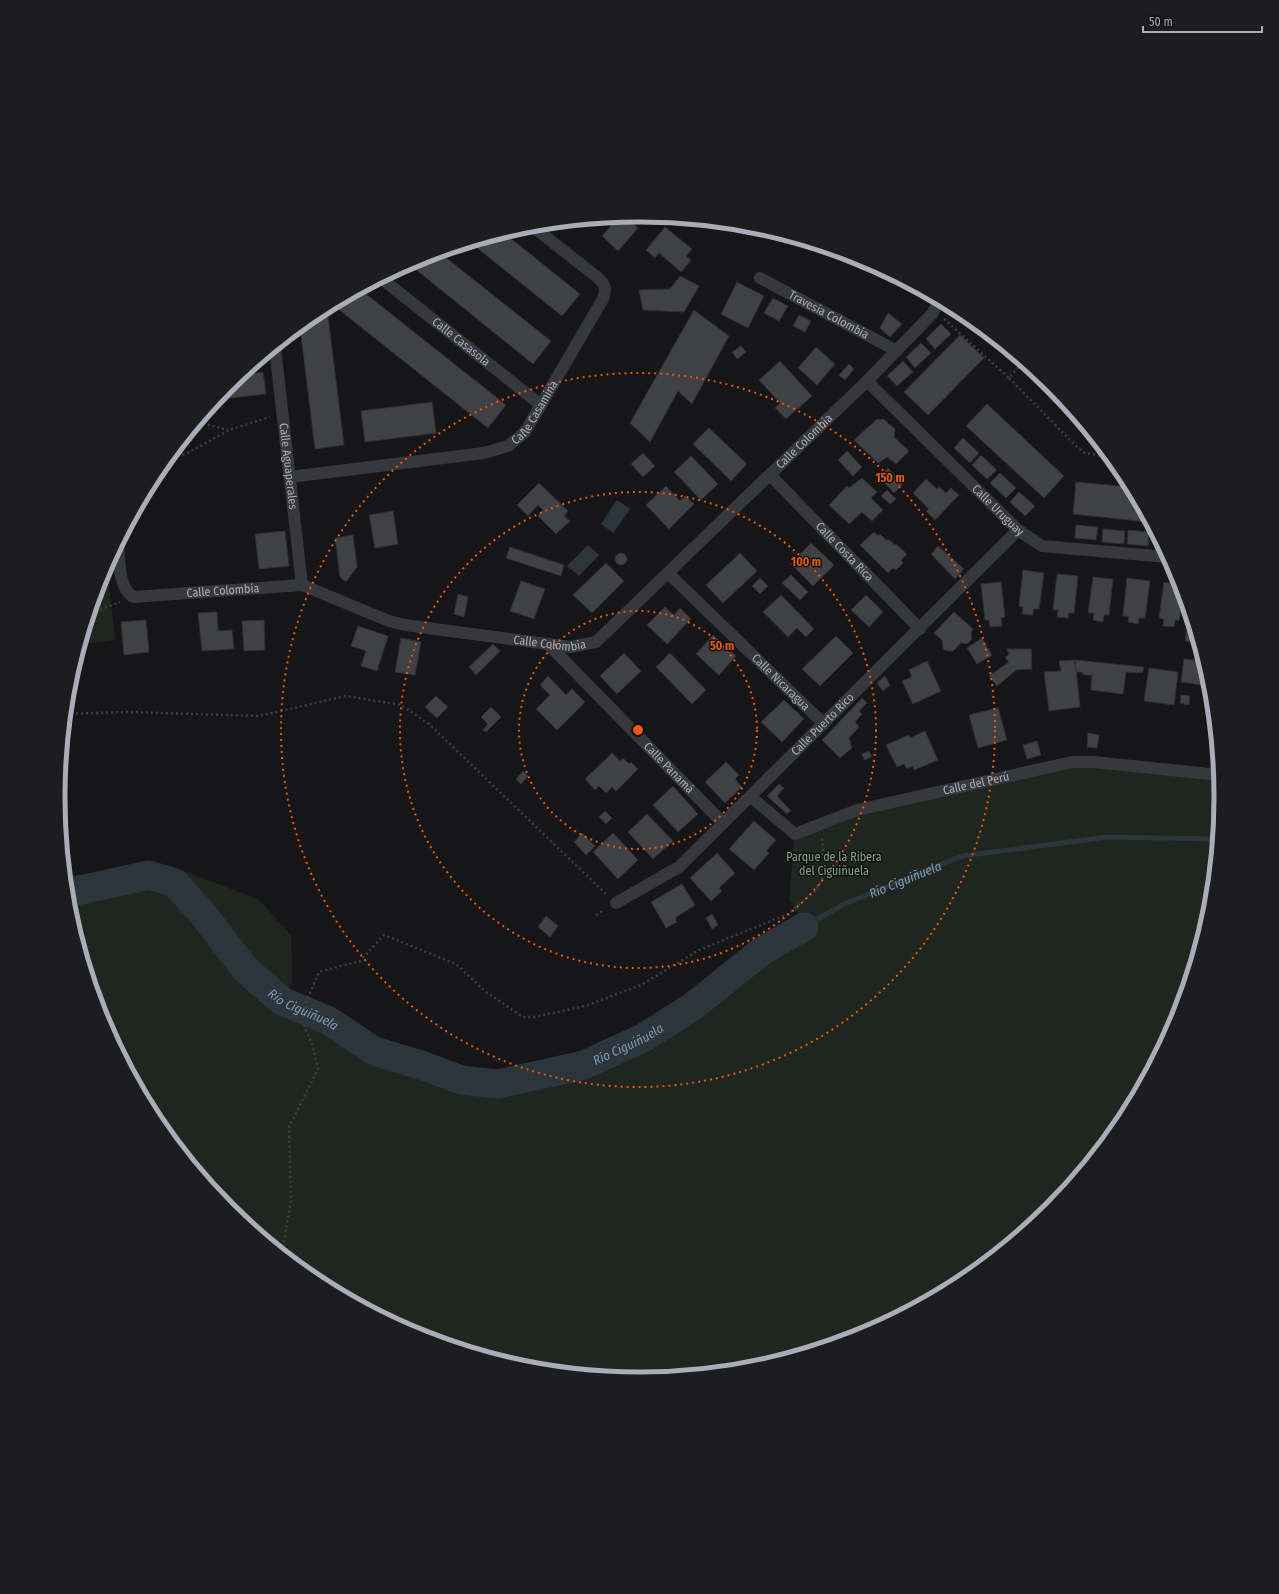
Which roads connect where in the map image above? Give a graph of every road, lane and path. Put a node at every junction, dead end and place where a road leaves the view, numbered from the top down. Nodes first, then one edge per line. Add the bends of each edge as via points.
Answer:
1 (539, 232) edge
2 (760, 278) dead end
3 (385, 282) edge
4 (936, 305) edge
5 (897, 351) junction
6 (275, 354) edge
7 (1019, 366) edge
8 (1009, 378) junction
9 (867, 382) junction
10 (541, 405) junction
11 (282, 413) junction
12 (204, 423) edge
13 (229, 430) junction
14 (1101, 455) edge
15 (178, 456) edge
16 (770, 475) junction
17 (290, 477) junction
18 (1018, 530) junction
19 (119, 554) edge
20 (1161, 556) edge
21 (668, 573) junction
22 (302, 585) junction
23 (133, 597) junction
24 (95, 611) edge
25 (920, 629) junction
26 (548, 644) junction
27 (71, 714) edge
28 (824, 724) junction
29 (1213, 773) edge
30 (751, 798) junction
31 (723, 823) junction
32 (821, 824) junction
33 (616, 903) junction
34 (596, 915) dead end
35 (283, 1247) edge

1 - 10 street, Calle Casamina via 597,277 604,284 606,292
2 - 5 street, Travesía Colombia
3 - 10 street, Calle Casasola
4 - 5 street, Calle Colombia
4 - 8 path
5 - 9 street, Calle Colombia
6 - 11 street, Calle Aguaperales
7 - 8 path
8 - 14 path via 1075,445 1086,452
9 - 16 street, Calle Colombia
9 - 18 street, Calle Uruguay
10 - 17 street, Calle Casamina via 525,432 508,446 484,452
11 - 13 path
11 - 17 street, Calle Aguaperales
12 - 13 path
13 - 15 path
16 - 21 street, Calle Colombia
16 - 25 street, Calle Costa Rica
17 - 22 street, Calle Aguaperales
18 - 20 street, Calle Uruguay via 1042,546
18 - 25 street, Calle Puerto Rico
19 - 23 street via 123,586
21 - 26 street, Calle Colombia via 596,642 570,647
21 - 28 street, Calle Nicaragua
22 - 23 street, Calle Colombia
22 - 26 street, Calle Colombia via 389,621 405,625
23 - 24 path
25 - 28 street, Calle Puerto Rico
26 - 31 street, Calle Panamá
27 - 33 path via 126,712 259,716 346,696 402,705 429,724
28 - 30 street, Calle Puerto Rico
29 - 32 street, Calle del Perú via 1072,762 857,810
30 - 31 street, Calle Puerto Rico
30 - 32 street, Calle del Perú via 795,834
31 - 33 street, Calle Puerto Rico via 673,872
32 - 35 path via 825,873 815,891 788,914 699,950 641,985 585,1006 523,1017 486,992 456,964 384,935 360,961 319,972 302,1021 313,1046 318,1069 289,1127 291,1201
33 - 34 path

